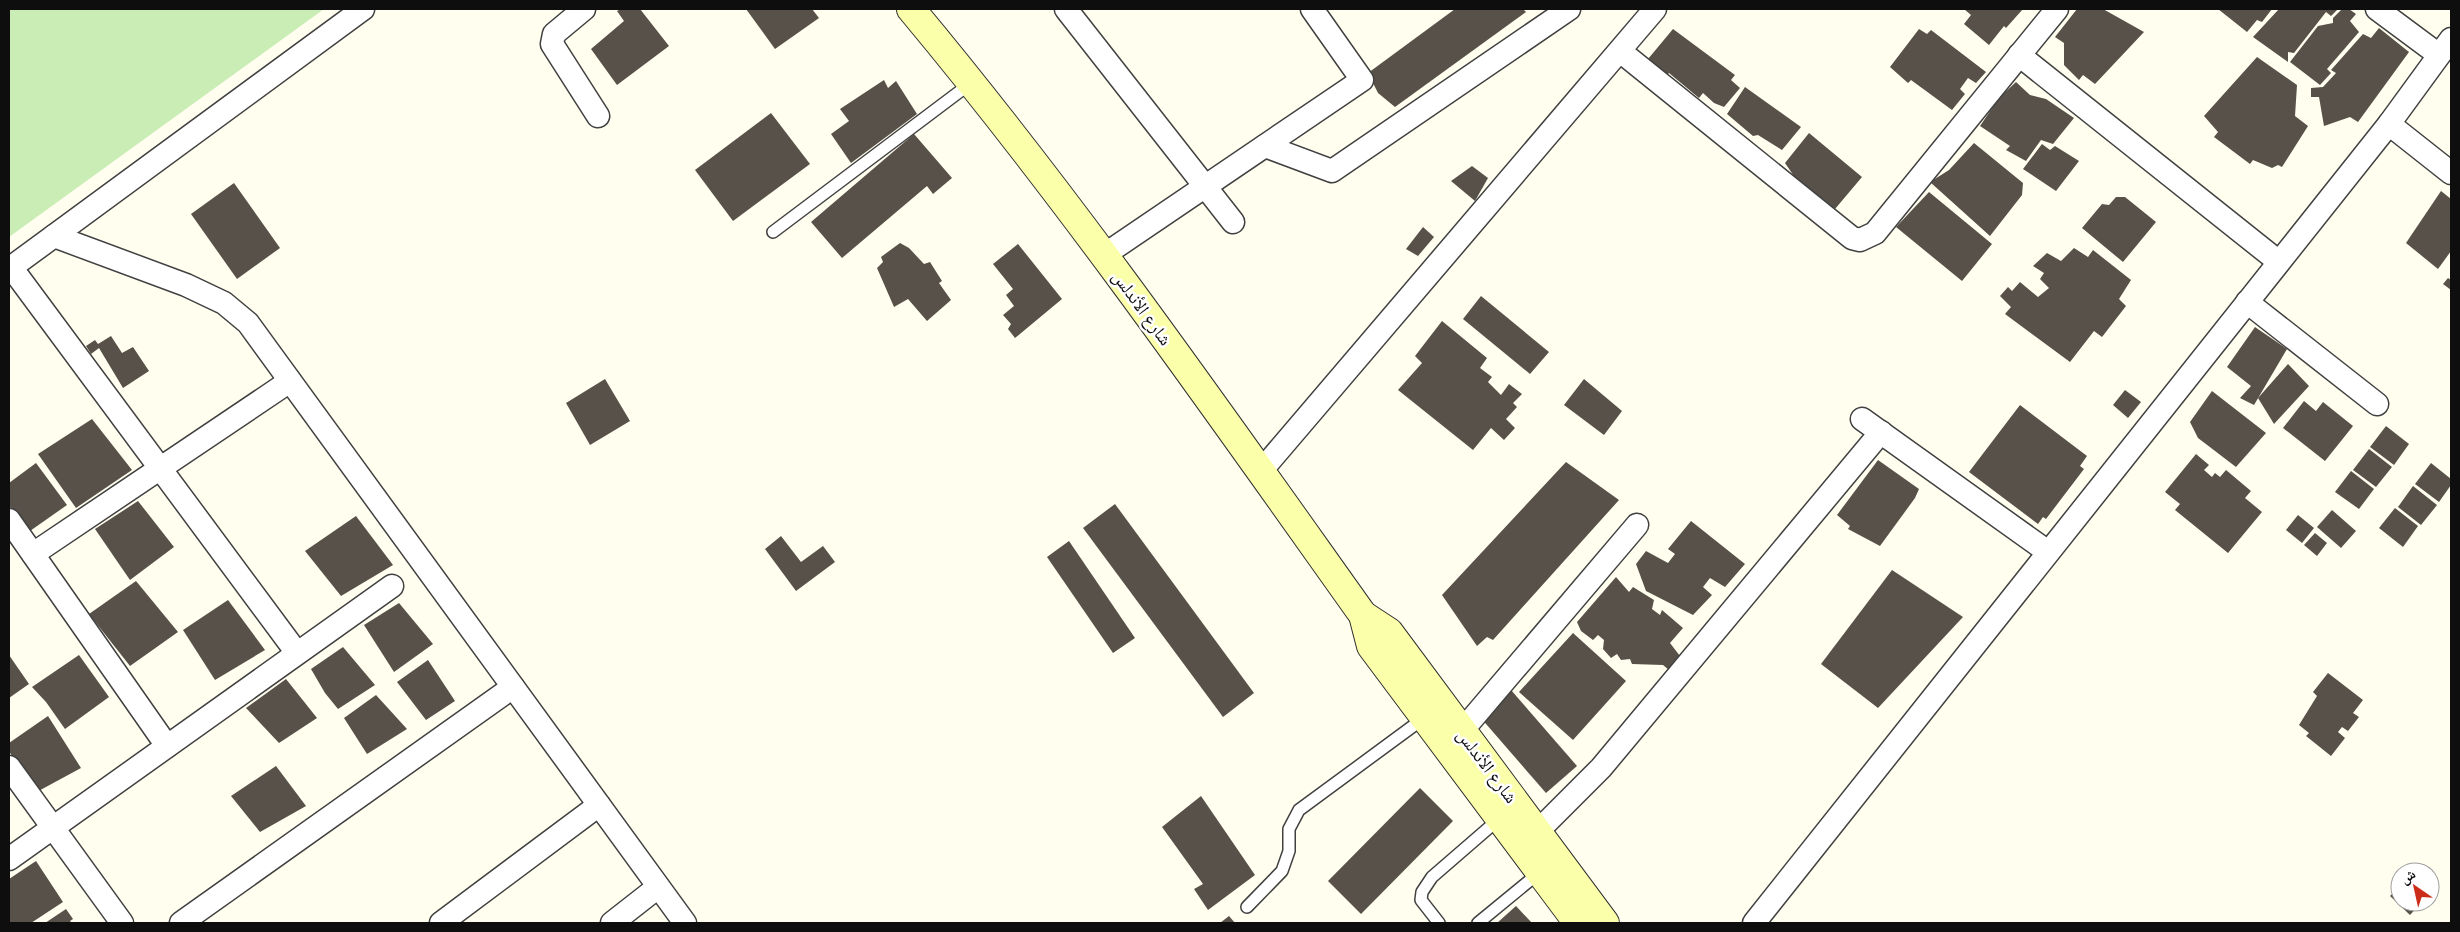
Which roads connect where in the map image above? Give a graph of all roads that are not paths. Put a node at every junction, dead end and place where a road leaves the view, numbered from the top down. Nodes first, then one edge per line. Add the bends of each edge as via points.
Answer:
1 (362, 9) edge
2 (584, 9) edge
3 (911, 9) edge
4 (1066, 9) edge
5 (1312, 9) edge
6 (1569, 9) edge
7 (1655, 9) edge
8 (2057, 9) edge
9 (2376, 9) edge
10 (2445, 47) edge
11 (1620, 51) junction
12 (2019, 55) junction
13 (973, 82) junction
14 (598, 116) dead end
15 (2389, 124) junction
16 (1265, 146) junction
17 (2451, 173) edge
18 (1205, 187) junction
19 (1233, 222) dead end
20 (774, 232) dead end
21 (54, 236) junction
22 (1104, 255) junction
23 (2279, 262) junction
24 (10, 268) edge
25 (2247, 302) junction
26 (290, 381) junction
27 (2377, 404) dead end
28 (1862, 419) dead end
29 (1881, 432) junction
30 (161, 469) junction
31 (1260, 471) junction
32 (9, 520) edge
33 (1637, 525) dead end
34 (2048, 552) junction
35 (33, 554) junction
36 (392, 586) dead end
37 (1363, 615) junction
38 (297, 653) junction
39 (513, 687) junction
40 (1424, 718) junction
41 (1461, 732) junction
42 (167, 746) junction
43 (9, 767) edge
44 (599, 805) junction
45 (1498, 819) junction
46 (52, 828) junction
47 (1537, 832) junction
48 (9, 859) edge
49 (1540, 872) junction
50 (658, 887) junction
51 (1247, 907) dead end
52 (122, 923) edge
53 (181, 923) edge
54 (441, 923) edge
55 (612, 923) edge
56 (685, 923) edge
57 (1439, 923) edge
58 (1478, 923) edge
59 (1578, 923) edge
60 (1605, 923) edge
61 (1754, 923) edge

1 - 21 street
2 - 14 street via 554,34 552,44
3 - 13 main road, شارع الأندلس
4 - 18 street
5 - 16 street via 1362,80
6 - 16 street via 1332,172
7 - 11 street
8 - 12 street
9 - 10 street
10 - 15 street
11 - 12 street via 1852,238 1860,240 1875,233
11 - 31 street
12 - 23 street
13 - 20 lane
13 - 22 main road, شارع الأندلس
15 - 17 street
15 - 23 street
16 - 18 street
18 - 19 street
18 - 22 street
21 - 24 street
21 - 26 street via 186,285 224,303 248,323
22 - 31 main road, شارع الأندلس
23 - 25 street
24 - 30 street
25 - 27 street
25 - 34 street
26 - 30 street
26 - 39 street
28 - 29 street
29 - 34 street
29 - 47 street via 1600,768
30 - 35 street
30 - 38 street
31 - 37 main road, شارع الأندلس
32 - 35 street
33 - 41 street
34 - 61 street
35 - 42 street
36 - 38 street
37 - 40 main road, شارع الأندلس via 1371,646
37 - 41 main road, شارع الأندلس via 1389,632
38 - 42 street
39 - 44 street
39 - 53 street
40 - 45 main road, شارع الأندلس
40 - 51 lane via 1300,810 1289,829 1289,851 1282,871
41 - 47 main road, شارع الأندلس
42 - 46 street
43 - 46 street
44 - 50 street
44 - 54 street
45 - 49 main road, شارع الأندلس
45 - 57 lane via 1432,877 1422,892 1421,900
46 - 48 street
46 - 52 street
47 - 60 main road, شارع الأندلس
49 - 58 lane
49 - 59 main road, شارع الأندلس
50 - 55 street
50 - 56 street

